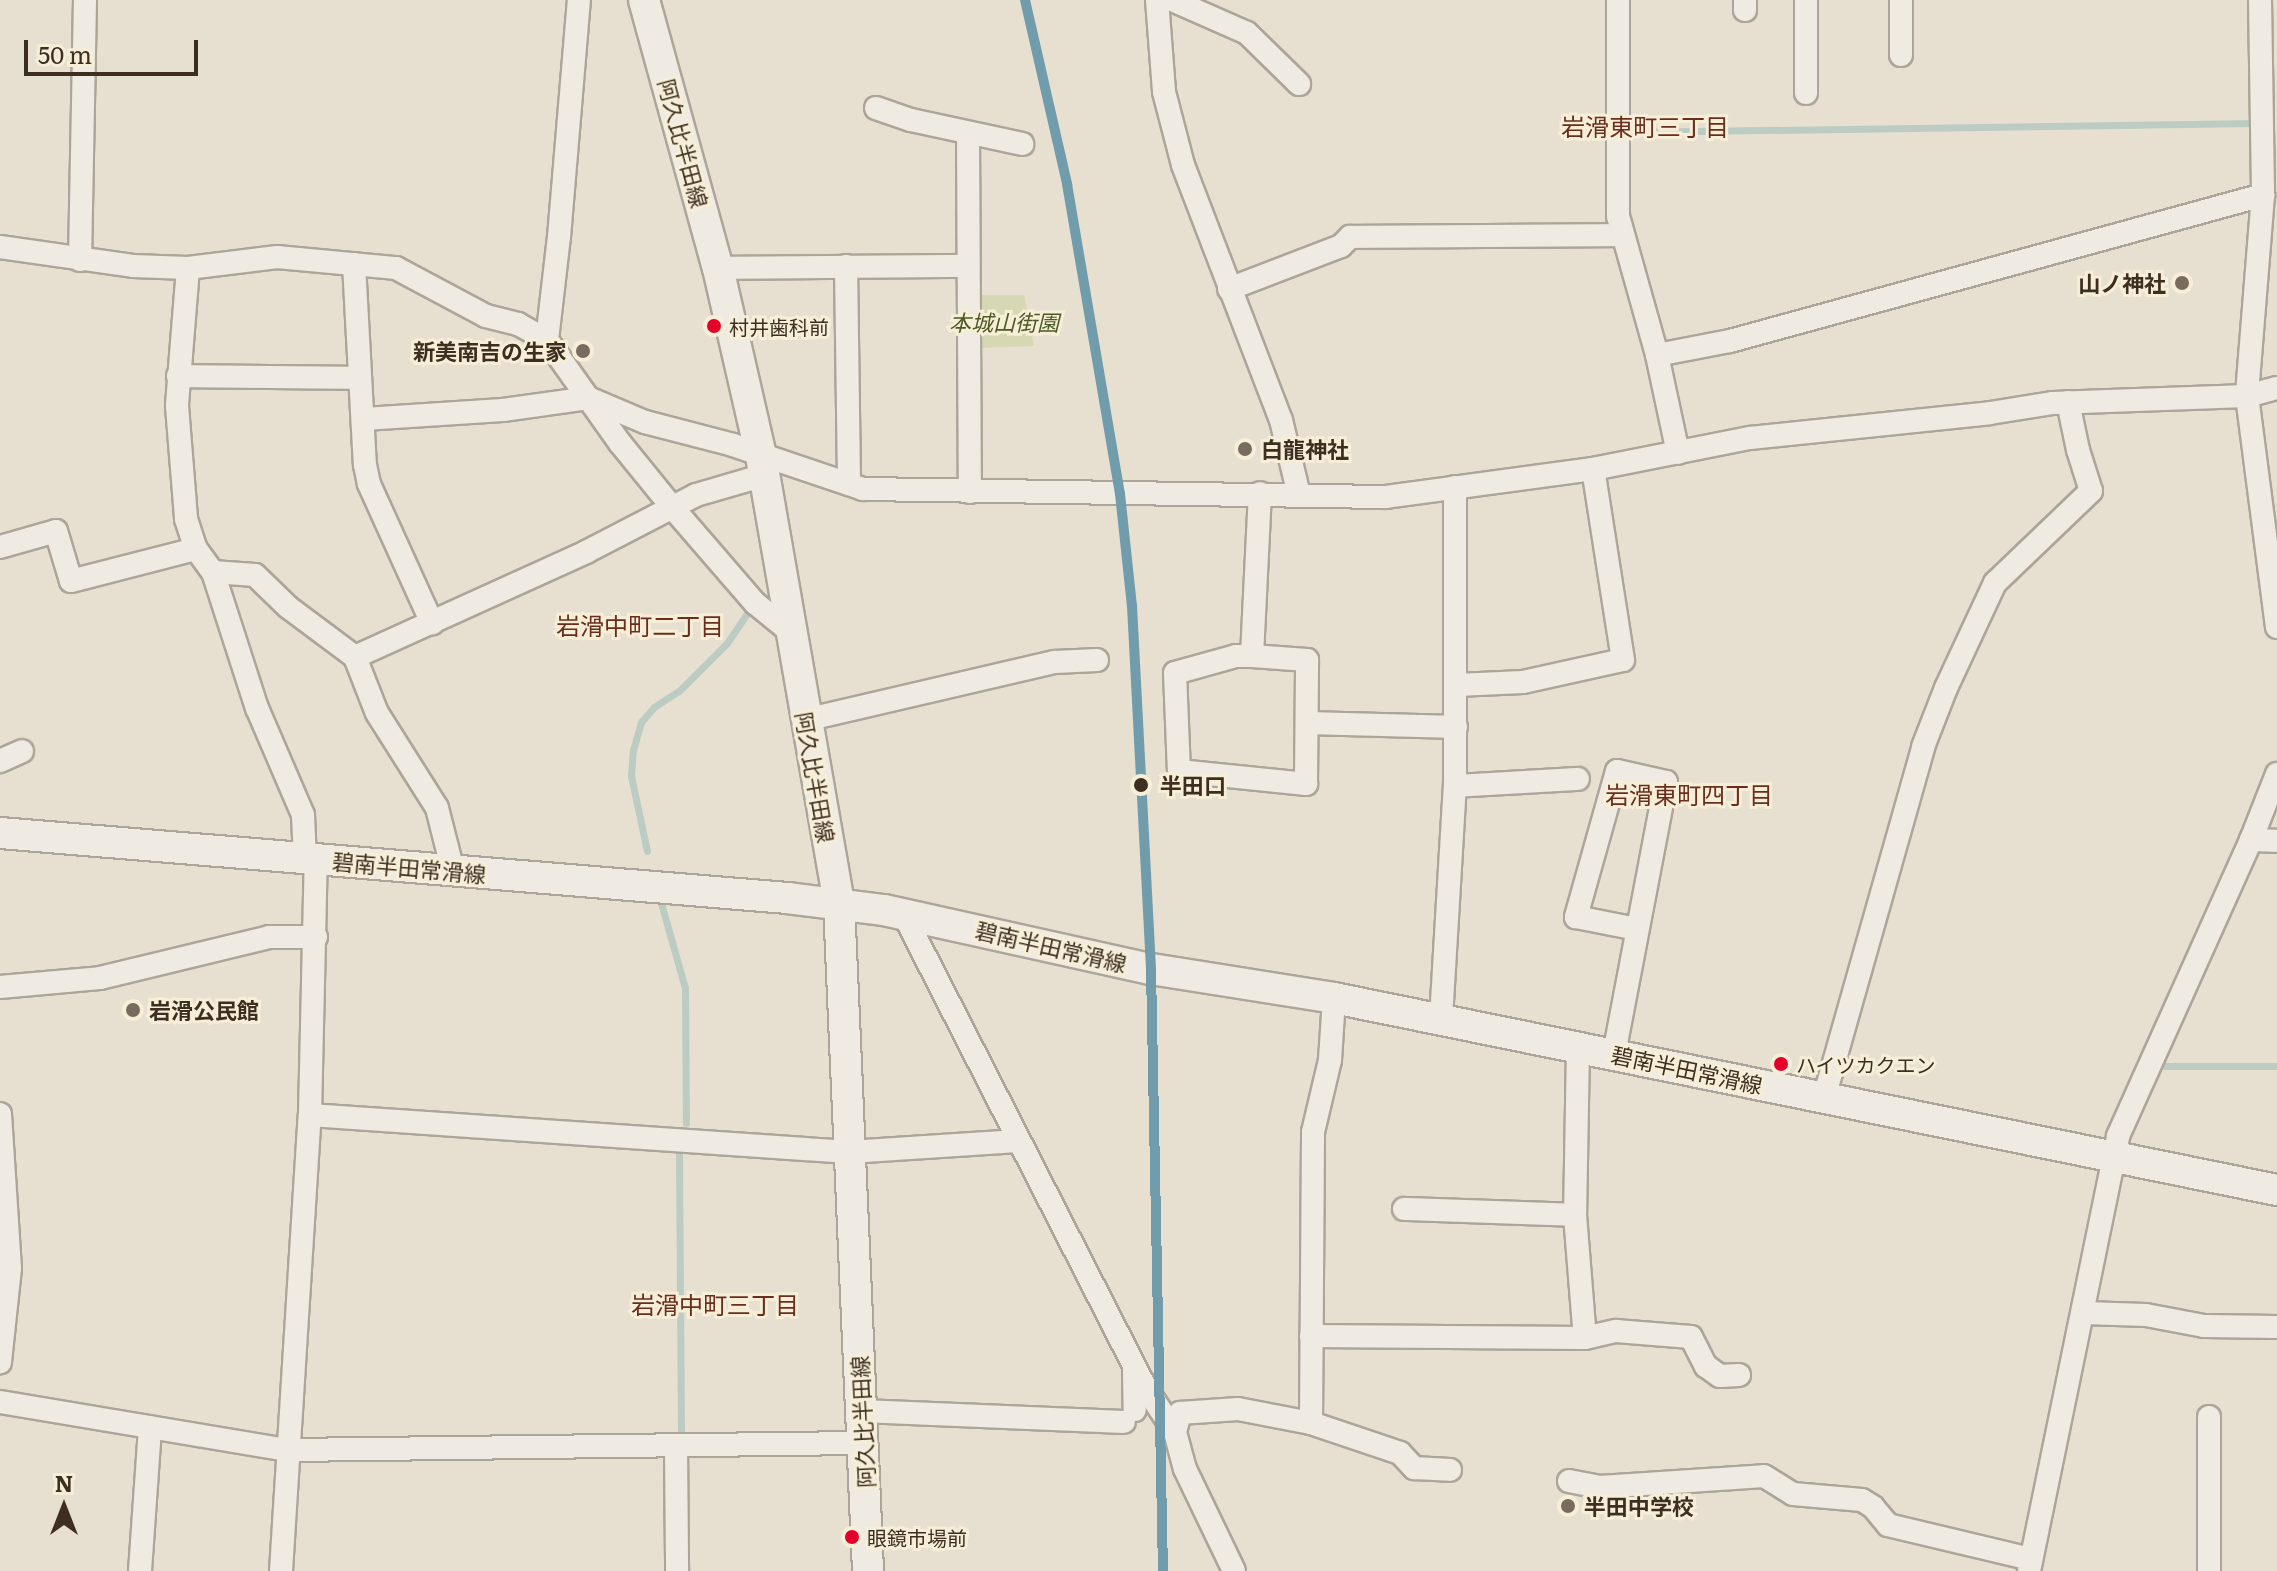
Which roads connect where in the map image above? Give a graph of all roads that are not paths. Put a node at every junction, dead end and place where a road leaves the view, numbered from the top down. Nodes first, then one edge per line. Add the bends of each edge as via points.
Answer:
1 (85, 0) edge
2 (579, 0) edge
3 (644, 0) edge
4 (1157, 0) edge
5 (1172, 0) edge
6 (1618, 0) edge
7 (1806, 0) edge
8 (1901, 0) edge
9 (2260, 0) edge
10 (1901, 55) dead end
11 (1299, 84) dead end
12 (1806, 93) dead end
13 (876, 108) dead end
14 (968, 133) junction
15 (1022, 144) dead end
16 (2263, 195) junction
17 (1621, 235) junction
18 (0, 247) edge
19 (80, 260) junction
20 (354, 264) junction
21 (846, 266) junction
22 (968, 266) junction
23 (188, 268) junction
24 (718, 268) junction
25 (1229, 289) junction
26 (547, 340) junction
27 (1657, 355) junction
28 (178, 376) junction
29 (360, 378) junction
30 (2277, 388) edge
31 (2247, 396) junction
32 (588, 398) junction
33 (2068, 402) junction
34 (364, 419) junction
35 (1678, 453) junction
36 (763, 466) junction
37 (1593, 469) junction
38 (849, 484) junction
39 (1455, 487) junction
40 (970, 492) junction
41 (1260, 493) junction
42 (1299, 495) junction
43 (672, 507) junction
44 (0, 547) edge
45 (196, 549) junction
46 (213, 572) junction
47 (432, 623) junction
48 (2277, 627) edge
49 (793, 634) junction
50 (1252, 656) junction
51 (355, 657) junction
52 (1097, 660) dead end
53 (1457, 685) junction
54 (805, 720) junction
55 (1308, 723) junction
56 (1456, 727) junction
57 (22, 751) dead end
58 (0, 761) edge
59 (2277, 774) edge
60 (1578, 779) dead end
61 (1455, 786) junction
62 (0, 833) edge
63 (2251, 840) junction
64 (2277, 841) edge
65 (310, 859) junction
66 (453, 871) junction
67 (839, 904) junction
68 (903, 913) junction
69 (1637, 929) junction
70 (316, 937) junction
71 (0, 987) edge
72 (1334, 998) junction
73 (1441, 1019) junction
74 (1578, 1047) junction
75 (1614, 1054) junction
76 (1824, 1098) junction
77 (0, 1114) edge
78 (310, 1115) junction
79 (1018, 1141) junction
80 (849, 1152) junction
81 (2114, 1158) junction
82 (2277, 1190) edge
83 (1404, 1209) dead end
84 (1575, 1215) junction
85 (2084, 1313) junction
86 (2277, 1327) edge
87 (1311, 1336) junction
88 (1585, 1338) junction
89 (0, 1362) edge
90 (1134, 1365) junction
91 (1739, 1375) dead end
92 (0, 1402) edge
93 (862, 1411) junction
94 (2209, 1417) dead end
95 (1311, 1423) junction
96 (150, 1427) junction
97 (1175, 1432) junction
98 (863, 1443) junction
99 (676, 1446) junction
100 (288, 1450) junction
101 (1450, 1470) dead end
102 (1569, 1481) dead end
103 (2030, 1565) edge
104 (140, 1571) edge
105 (281, 1571) edge
106 (677, 1571) edge
107 (868, 1571) edge
108 (1234, 1571) edge
109 (2209, 1571) edge

1 - 19 street
2 - 26 street
3 - 24 main road, 阿久比半田線
4 - 25 street via 1164,92 1197,210
5 - 11 street via 1247,33
6 - 17 street
7 - 12 street
8 - 10 street
9 - 16 street
13 - 14 street
14 - 15 street
14 - 22 street
16 - 27 street via 1730,341
16 - 31 street
17 - 25 street via 1350,237 1341,246
17 - 27 street
18 - 19 street
19 - 23 street
20 - 23 street via 277,257
20 - 26 street via 396,268 486,316 518,324
20 - 29 street
21 - 22 street
21 - 24 street
21 - 38 street
22 - 40 street
23 - 28 street
24 - 36 main road, 阿久比半田線
25 - 42 street via 1281,420
26 - 32 street
27 - 35 street
28 - 29 street
28 - 45 street via 179,466
29 - 34 street
30 - 31 street
31 - 33 street
31 - 48 street
32 - 34 street via 503,410
32 - 36 street via 645,422 733,445
32 - 43 street
33 - 35 street via 1750,438
33 - 76 street via 2091,491 1995,583 1946,688 1923,747
34 - 47 street via 369,484
35 - 37 street
36 - 38 street
36 - 43 street
36 - 49 main road, 阿久比半田線
37 - 39 street
37 - 53 street via 1623,660 1523,682
38 - 40 street via 863,489
39 - 42 street via 1386,497
39 - 53 street
40 - 41 street
41 - 42 street
41 - 50 street
43 - 47 street
43 - 49 street via 755,603
44 - 45 street via 56,531 71,581
45 - 46 street
46 - 51 street via 255,575
46 - 65 street via 257,708 303,815
47 - 51 street
49 - 54 main road, 阿久比半田線
50 - 55 street via 1307,660
50 - 55 street via 1175,673 1179,771 1306,784
51 - 66 street via 377,713 437,808
52 - 54 street via 1055,662
53 - 56 street
54 - 67 main road, 阿久比半田線
55 - 56 street
56 - 61 street
57 - 58 street
59 - 63 street
60 - 61 street
61 - 73 street
62 - 65 main road, 碧南半田常滑線
63 - 64 street
63 - 81 street via 2118,1136
65 - 66 main road, 碧南半田常滑線
65 - 70 street
66 - 67 main road, 碧南半田常滑線
67 - 68 main road, 碧南半田常滑線
67 - 80 main road, 阿久比半田線
68 - 72 main road, 碧南半田常滑線 via 1151,969
68 - 79 street
69 - 69 street via 1666,782 1617,771 1576,917
69 - 75 street
70 - 71 street via 269,937 100,978
70 - 78 street
72 - 73 main road, 碧南半田常滑線
72 - 87 street via 1330,1060 1313,1132
73 - 74 main road, 碧南半田常滑線
74 - 75 main road, 碧南半田常滑線
74 - 84 street
75 - 76 main road, 碧南半田常滑線
76 - 81 main road, 碧南半田常滑線
77 - 89 street via 10,1268
78 - 80 street
78 - 100 street
79 - 80 street
79 - 90 street
80 - 93 main road, 阿久比半田線
81 - 82 main road, 碧南半田常滑線
81 - 85 street
83 - 84 street
84 - 88 street
85 - 86 street via 2146,1315 2204,1326
85 - 103 street
87 - 88 street
87 - 95 street
88 - 91 street via 1616,1331 1691,1337 1706,1366 1720,1376
90 - 93 street via 1130,1416
90 - 97 street
92 - 96 street
93 - 98 main road, 阿久比半田線
94 - 109 street
95 - 97 street via 1238,1409 1180,1413
95 - 101 street via 1400,1453 1414,1468
96 - 100 street
96 - 104 street
97 - 108 street via 1185,1469
98 - 99 street
98 - 107 main road, 阿久比半田線
99 - 100 street
99 - 106 street
100 - 105 street
102 - 103 street via 1600,1487 1764,1476 1793,1494 1862,1500 1888,1525

